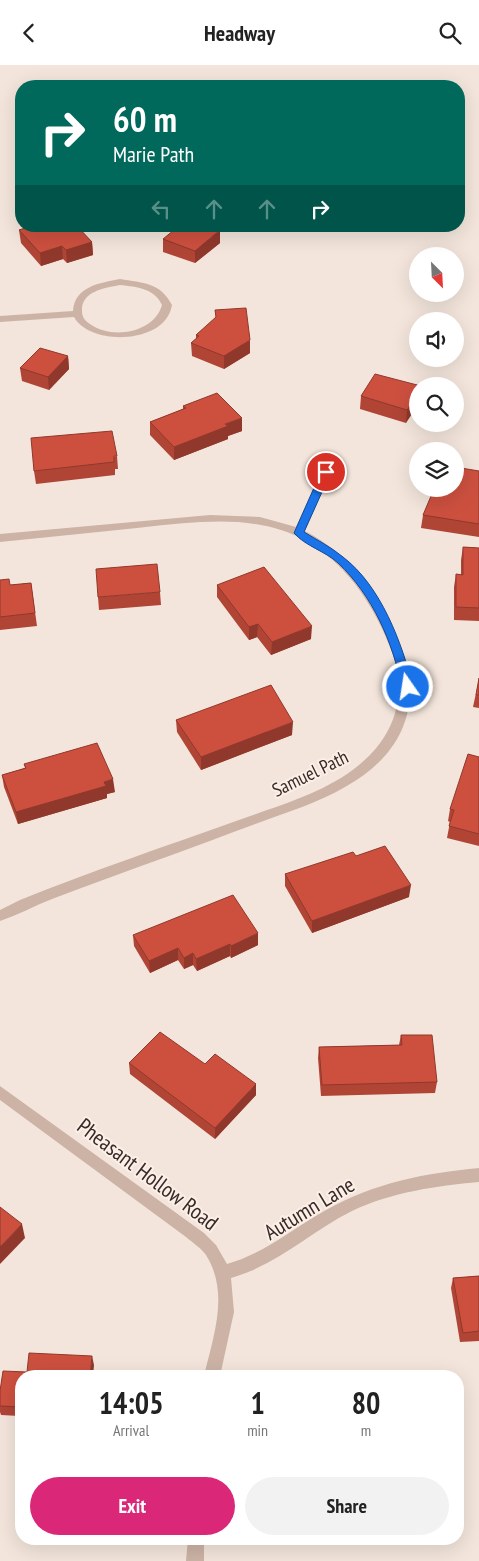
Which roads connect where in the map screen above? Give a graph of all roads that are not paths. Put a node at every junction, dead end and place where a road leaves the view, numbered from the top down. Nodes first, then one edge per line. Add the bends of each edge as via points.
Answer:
1 (76, 314) junction
2 (0, 319) edge
3 (326, 472) dead end
4 (298, 533) junction
5 (0, 538) edge
6 (0, 916) edge
7 (0, 1092) edge
8 (479, 1175) edge
9 (222, 1273) junction
10 (214, 1370) edge
11 (196, 1545) edge
12 (195, 1561) edge

1 - 1 street via 82,297 98,287 120,282 148,286 163,296 168,308 165,317 146,331 117,335 90,329
1 - 2 street
3 - 4 street
4 - 5 street, Samuel Path via 278,524 214,519
4 - 6 street, Samuel Path via 340,560 384,617 401,658 408,687 404,712 390,739 365,767 334,787
7 - 9 street, Pheasant Hollow Road via 191,1231 210,1250
8 - 9 street, Autumn Lane via 403,1185 365,1198 329,1216 268,1258
9 - 10 street, Pheasant Hollow Road via 227,1300 226,1327
11 - 12 street

